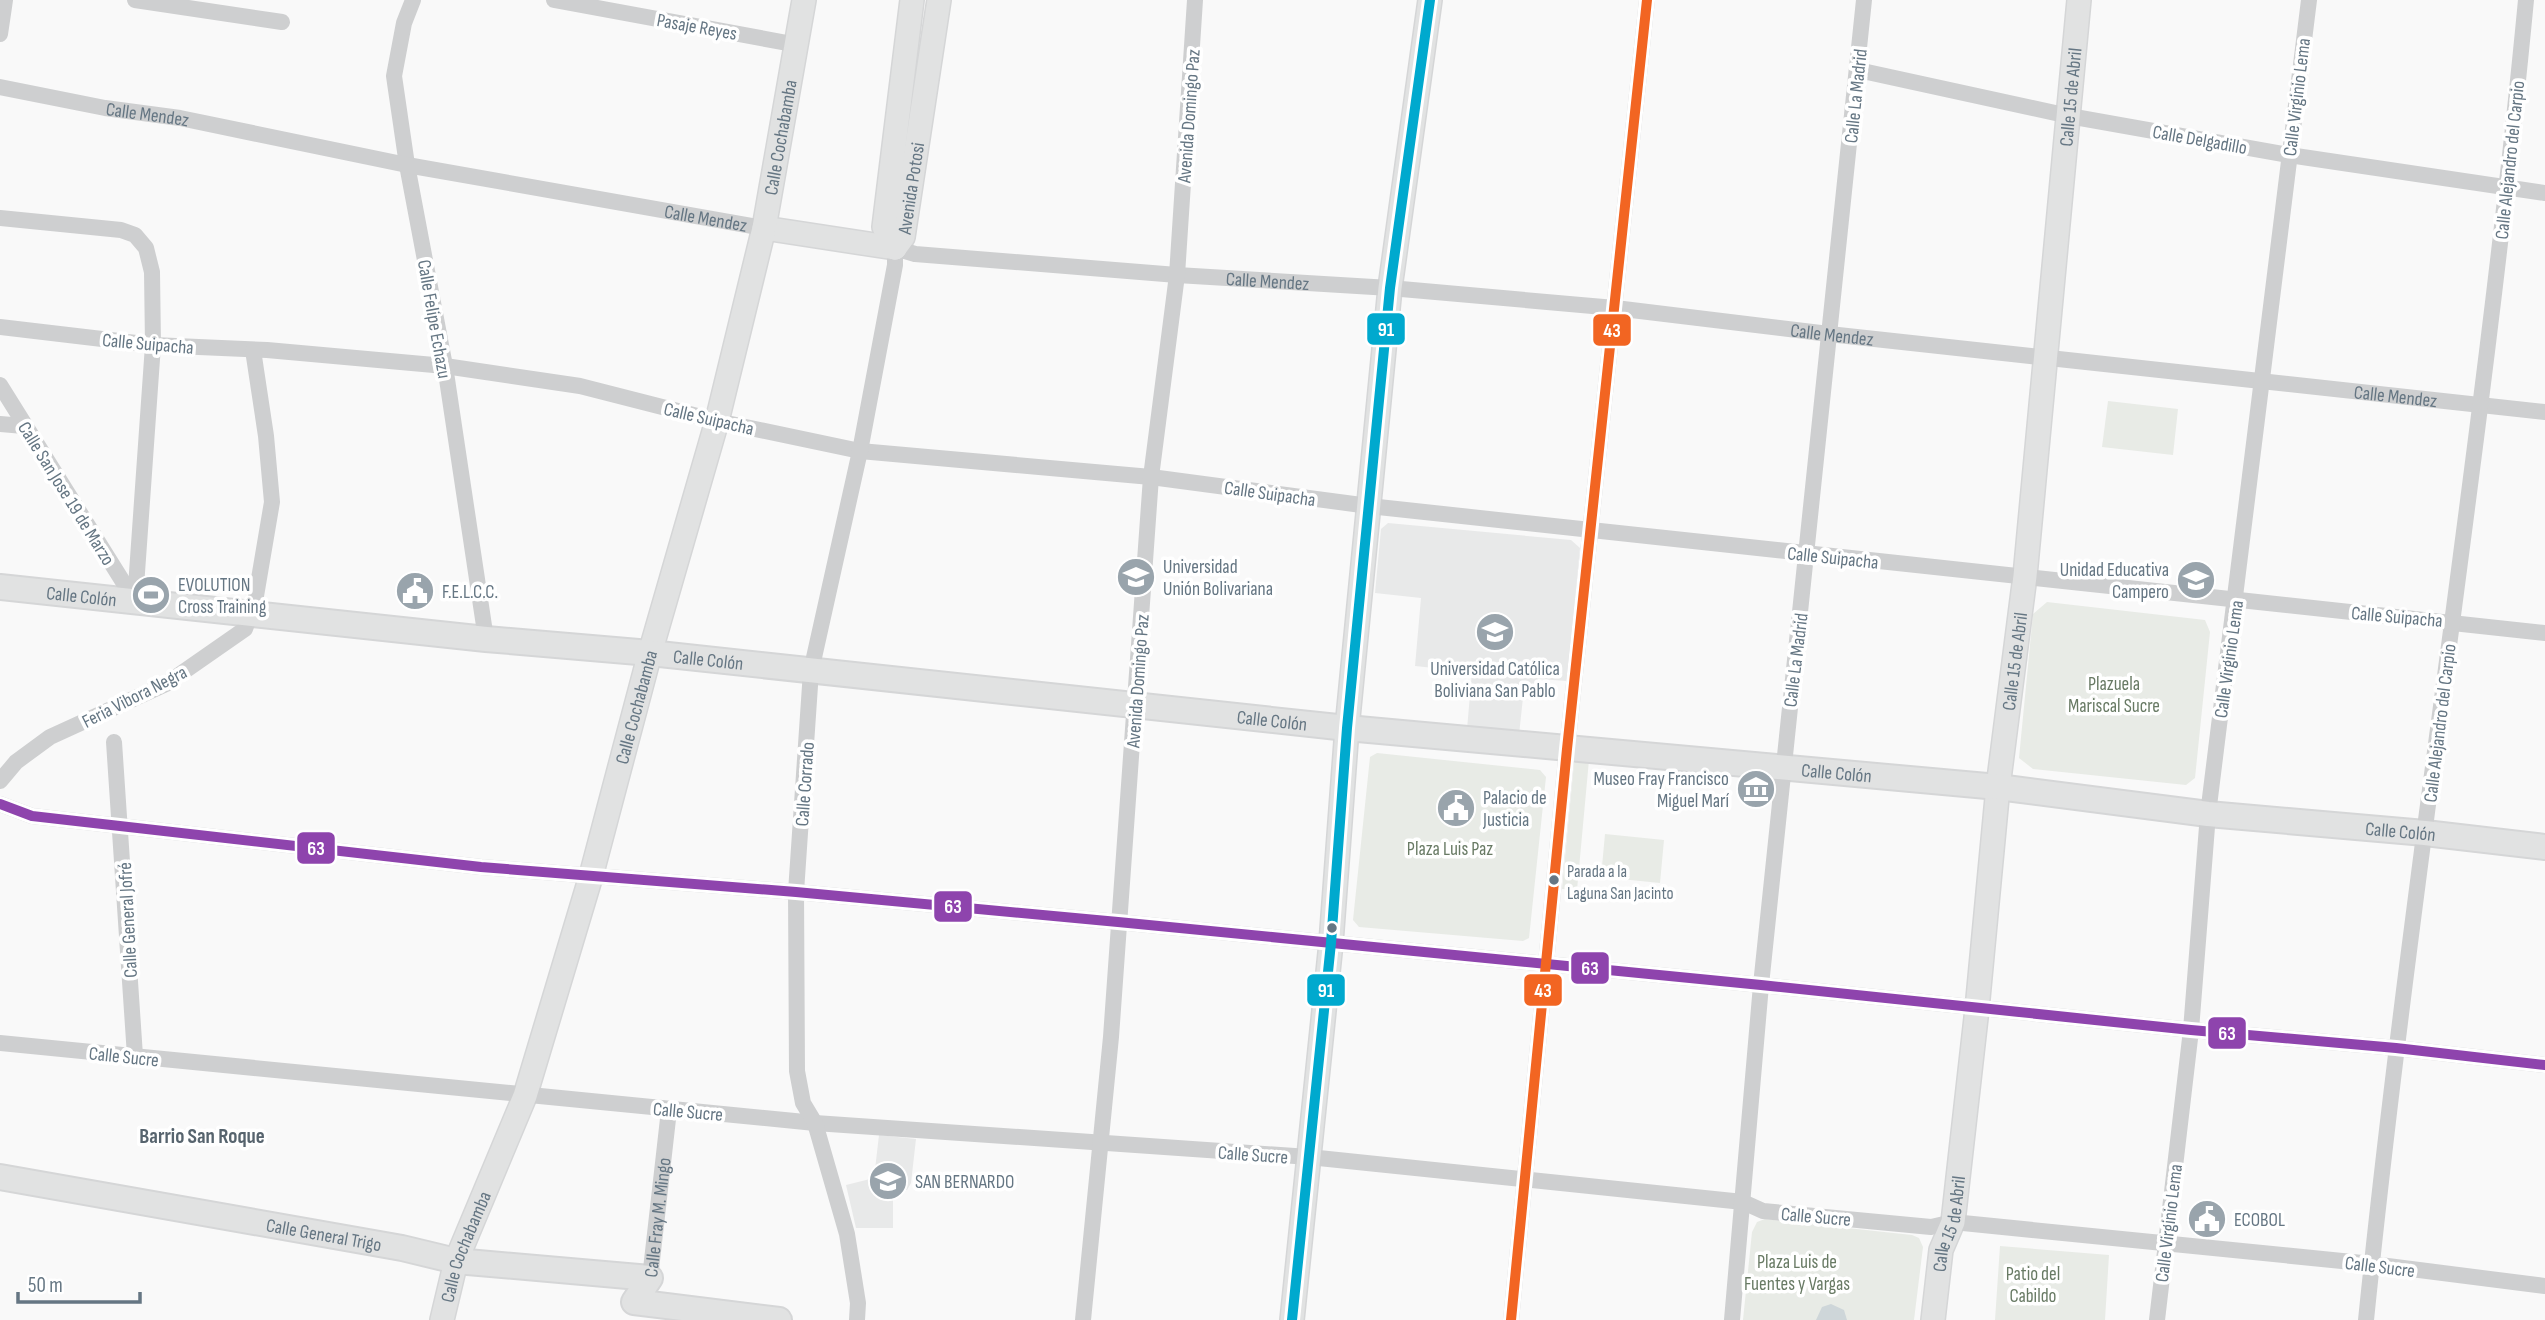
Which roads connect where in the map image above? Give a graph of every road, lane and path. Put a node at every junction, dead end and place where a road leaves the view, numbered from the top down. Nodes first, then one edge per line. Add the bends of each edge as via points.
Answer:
1 (5, 0) edge
2 (135, 0) edge
3 (413, 0) edge
4 (554, 0) edge
5 (804, 0) edge
6 (912, 0) edge
7 (939, 0) edge
8 (1195, 0) edge
9 (1430, 0) edge
10 (1647, 0) edge
11 (1864, 0) edge
12 (2079, 0) edge
13 (2309, 0) edge
14 (2526, 0) edge
15 (282, 22) dead end
16 (0, 34) edge
17 (798, 45) junction
18 (1857, 69) junction
19 (0, 87) edge
20 (2069, 116) junction
21 (2289, 155) junction
22 (407, 165) junction
23 (2508, 187) junction
24 (2545, 193) edge
25 (0, 218) edge
26 (764, 228) junction
27 (895, 247) junction
28 (1177, 275) junction
29 (1390, 288) junction
30 (1615, 308) junction
31 (0, 327) edge
32 (1829, 334) junction
33 (153, 345) junction
34 (253, 350) junction
35 (2046, 357) junction
36 (444, 366) junction
37 (2262, 381) junction
38 (0, 385) edge
39 (2480, 404) junction
40 (2545, 412) edge
41 (717, 421) junction
42 (0, 424) edge
43 (24, 426) junction
44 (860, 451) junction
45 (1151, 477) junction
46 (1369, 506) junction
47 (1590, 529) junction
48 (1808, 554) junction
49 (2025, 576) junction
50 (0, 587) edge
51 (135, 601) junction
52 (2236, 601) junction
53 (251, 615) junction
54 (2451, 621) junction
55 (2545, 633) edge
56 (486, 639) junction
57 (650, 653) junction
58 (811, 671) junction
59 (1135, 704) junction
60 (1347, 728) junction
61 (114, 742) dead end
62 (1567, 749) junction
63 (1783, 766) junction
64 (0, 781) edge
65 (1998, 788) junction
66 (3, 806) edge
67 (2208, 814) junction
68 (121, 827) junction
69 (2426, 833) junction
70 (2545, 846) edge
71 (591, 876) junction
72 (796, 892) junction
73 (1118, 922) junction
74 (1331, 943) junction
75 (1545, 963) junction
76 (1761, 985) junction
77 (1977, 1009) junction
78 (2191, 1030) junction
79 (0, 1043) edge
80 (2396, 1048) junction
81 (135, 1056) junction
82 (2545, 1065) edge
83 (525, 1096) junction
84 (669, 1110) junction
85 (814, 1123) junction
86 (1102, 1143) junction
87 (1309, 1157) junction
88 (0, 1177) edge
89 (1524, 1180) junction
90 (1743, 1202) junction
91 (1953, 1222) junction
92 (2166, 1242) junction
93 (456, 1261) junction
94 (2372, 1265) junction
95 (650, 1278) junction
96 (2545, 1286) edge
97 (632, 1311) edge
98 (442, 1320) edge
99 (779, 1320) edge
100 (857, 1320) edge
101 (1083, 1320) edge
102 (1292, 1320) edge
103 (1511, 1320) edge
104 (1732, 1320) edge
105 (1933, 1320) edge
106 (2157, 1320) edge
107 (2366, 1320) edge

1 - 16 street
2 - 15 street
3 - 22 street, Calle Felipe Echazu via 394,76
4 - 17 street, Pasaje Reyes
5 - 17 street, Calle Cochabamba
6 - 27 street, Avenida Potosi via 884,227
7 - 27 street, Avenida Potosi via 903,237
8 - 28 street, Avenida Domingo Paz
9 - 29 street
10 - 30 street
11 - 18 street, Calle La Madrid
12 - 20 street, Calle 15 de Abril
13 - 21 street, Calle Virginio Lema
14 - 23 street, Calle Alejandro del Carpio
17 - 26 street, Calle Cochabamba
18 - 20 street, Calle Delgadillo
18 - 32 street, Calle La Madrid
19 - 22 street, Calle Mendez
20 - 21 street, Calle Delgadillo
20 - 35 street, Calle 15 de Abril
21 - 23 street, Calle Delgadillo
21 - 37 street, Calle Virginio Lema
22 - 26 street, Calle Mendez
22 - 36 street, Calle Felipe Echazu
23 - 24 street, Calle Delgadillo
23 - 39 street, Calle Alejandro del Carpio
25 - 33 street via 135,235 146,248 152,272
26 - 27 street, Calle Mendez
26 - 41 street, Calle Cochabamba
27 - 28 street, Calle Mendez via 915,254
27 - 44 street, Calle Corrado
28 - 29 street, Calle Mendez
28 - 45 street, Avenida Domingo Paz
29 - 30 street, Calle Mendez
29 - 46 street
30 - 32 street, Calle Mendez
30 - 47 street
31 - 33 street, Calle Suipacha
32 - 35 street, Calle Mendez
32 - 48 street, Calle La Madrid
33 - 34 street, Calle Suipacha
33 - 51 street
34 - 36 street, Calle Suipacha
34 - 53 street, Feria Vibora Negra via 272,502
35 - 37 street, Calle Mendez
35 - 49 street, Calle 15 de Abril
36 - 41 street, Calle Suipacha via 580,386
36 - 56 street, Calle Felipe Echazu
37 - 39 street, Calle Mendez
37 - 52 street, Calle Virginio Lema
38 - 43 street, Calle San Jose 19 de Marzo
39 - 40 street, Calle Mendez
39 - 54 street, Calle Alejandro del Carpio
41 - 44 street, Calle Suipacha
41 - 57 street, Calle Cochabamba
42 - 43 street
43 - 51 street, Calle San Jose 19 de Marzo
44 - 45 street, Calle Suipacha
44 - 58 street, Calle Corrado
45 - 46 street, Calle Suipacha
45 - 59 street, Avenida Domingo Paz
46 - 47 street, Calle Suipacha
46 - 60 street
47 - 48 street, Calle Suipacha
47 - 62 street
48 - 49 street, Calle Suipacha
48 - 63 street, Calle La Madrid
49 - 52 street, Calle Suipacha
49 - 65 street, Calle 15 de Abril
50 - 51 main road, Calle Colón
51 - 53 main road, Calle Colón
52 - 54 street, Calle Suipacha
52 - 67 street, Calle Virginio Lema
53 - 56 main road, Calle Colón
53 - 64 street, Feria Vibora Negra via 246,629 166,684 50,737 16,762
54 - 55 street, Calle Suipacha
54 - 69 street, Calle Alejandro del Carpio
56 - 57 main road, Calle Colón
57 - 58 main road, Calle Colón
57 - 71 street, Calle Cochabamba
58 - 59 main road, Calle Colón
58 - 72 street, Calle Corrado
59 - 60 main road, Calle Colón
59 - 73 street, Avenida Domingo Paz
60 - 62 main road, Calle Colón
60 - 74 street
61 - 68 street, Calle General Jofré
62 - 63 main road, Calle Colón
62 - 75 street
63 - 65 main road, Calle Colón
63 - 76 street, Calle La Madrid
65 - 67 main road, Calle Colón
65 - 77 street, Calle 15 de Abril
66 - 68 street via 32,816
67 - 69 main road, Calle Colón
67 - 78 street, Calle Virginio Lema
68 - 71 street
68 - 81 street, Calle General Jofré
69 - 70 main road, Calle Colón
69 - 80 street, Calle Alejandro del Carpio
71 - 72 street
71 - 83 street, Calle Cochabamba
72 - 73 street
72 - 85 street, Calle Corrado via 797,1071 803,1103
73 - 74 street
73 - 86 street, Avenida Domingo Paz
74 - 75 street
74 - 87 street
75 - 76 street
75 - 89 street
76 - 77 street
76 - 90 street, Calle La Madrid
77 - 78 street
77 - 91 street, Calle 15 de Abril
78 - 80 street
78 - 92 street, Calle Virginio Lema
79 - 81 street, Calle Sucre
80 - 82 street
80 - 94 street, Calle Alejandro del Carpio
81 - 83 street, Calle Sucre
83 - 84 street, Calle Sucre
83 - 93 street, Calle Cochabamba
84 - 85 street, Calle Sucre
84 - 95 street, Calle Fray M. Mingo
85 - 86 street, Calle Sucre
85 - 100 street, Calle Corrado via 847,1234
86 - 87 street, Calle Sucre
86 - 101 street, Avenida Domingo Paz
87 - 89 street, Calle Sucre
87 - 102 street
88 - 93 main road, Calle General Trigo
89 - 90 street, Calle Sucre
89 - 103 street
90 - 91 street, Calle Sucre via 1763,1211 1931,1227
90 - 104 street, Calle La Madrid
91 - 92 street, Calle Sucre
91 - 105 street, Calle 15 de Abril via 1941,1250
92 - 94 street, Calle Sucre
92 - 106 street, Calle Virginio Lema
93 - 95 main road, Calle General Trigo
93 - 98 street, Calle Cochabamba
94 - 96 street, Calle Sucre
94 - 107 street, Calle Alejandro del Carpio
95 - 97 main road, Calle Fray M. Mingo
97 - 99 main road

